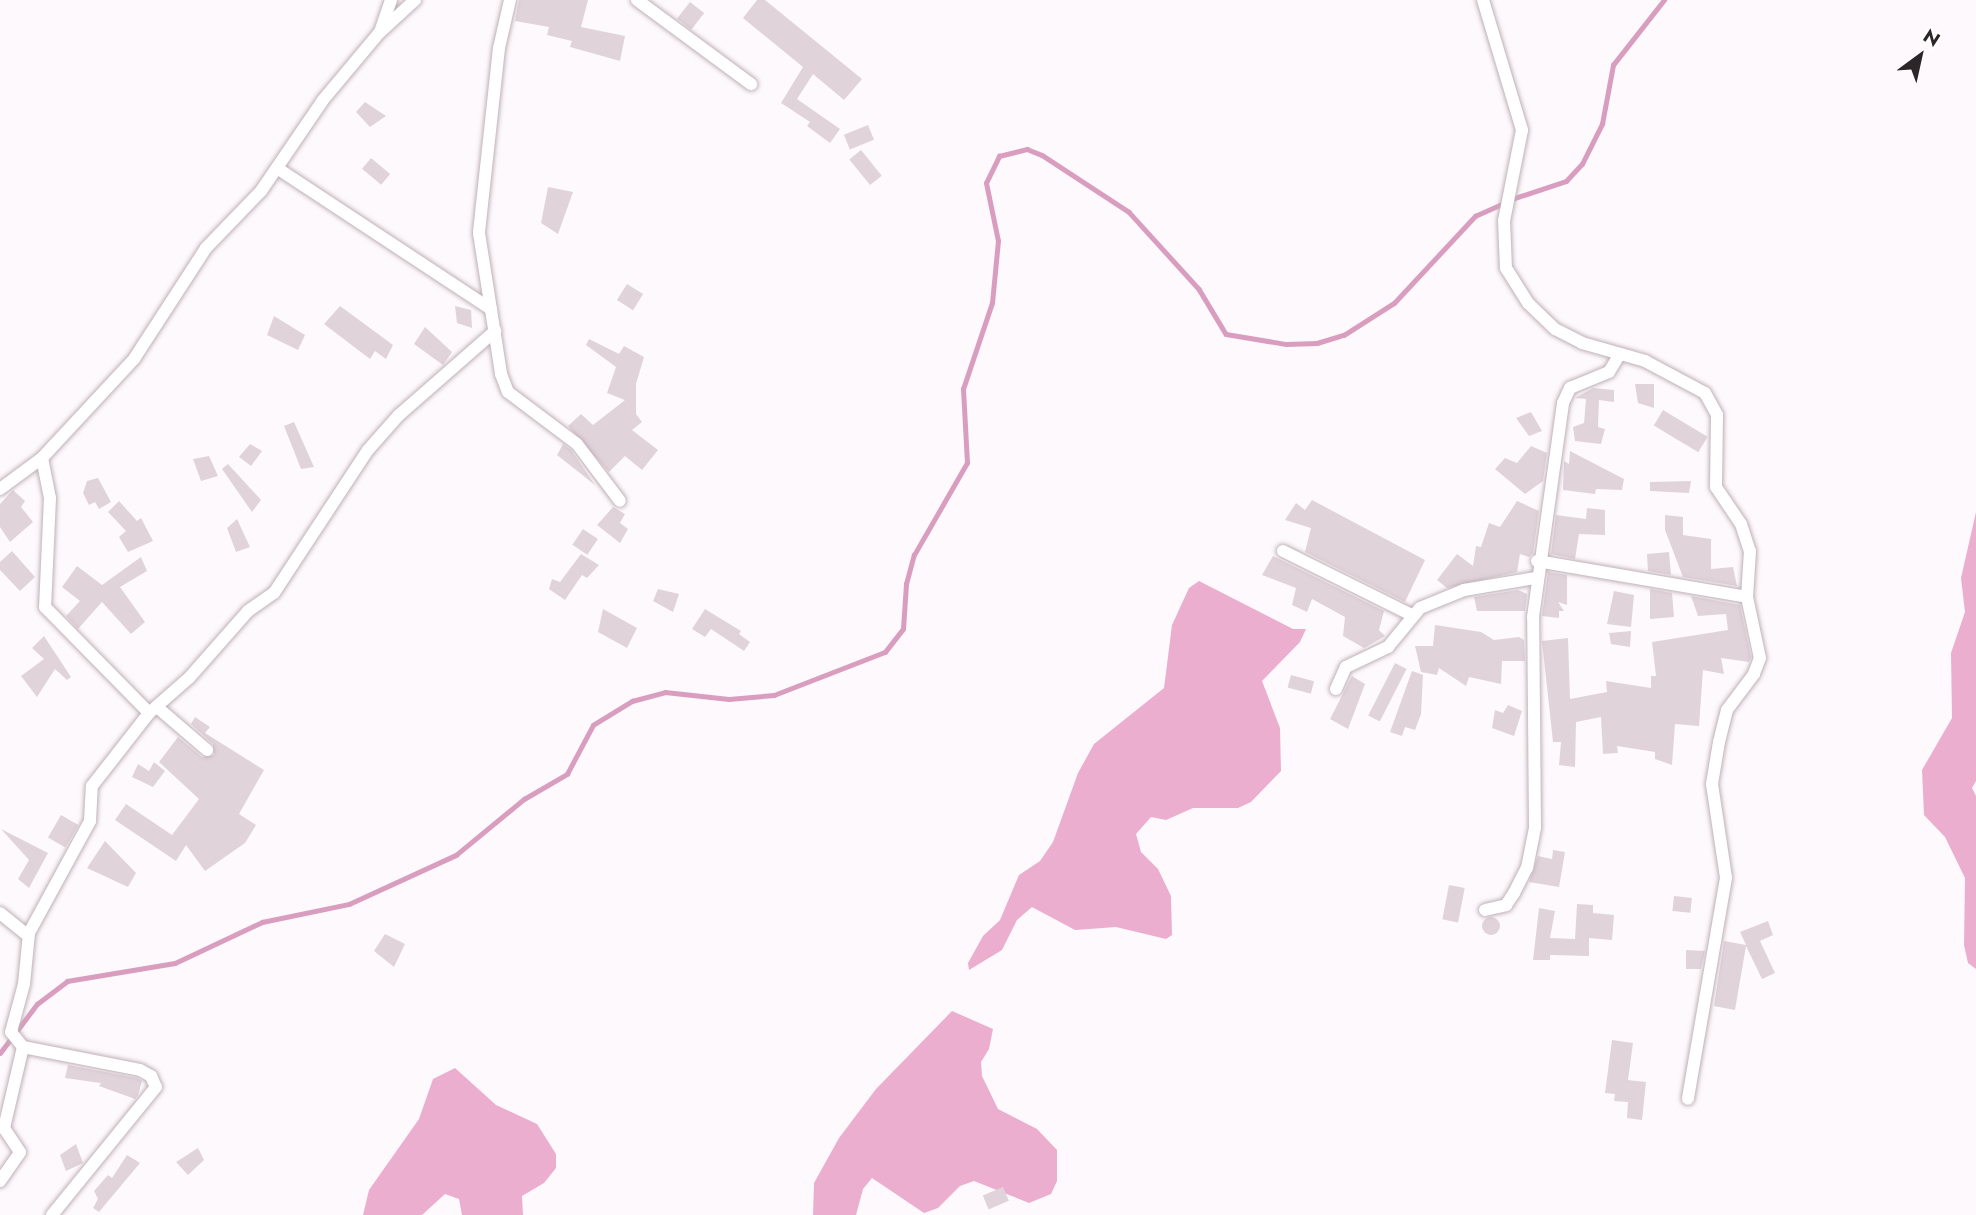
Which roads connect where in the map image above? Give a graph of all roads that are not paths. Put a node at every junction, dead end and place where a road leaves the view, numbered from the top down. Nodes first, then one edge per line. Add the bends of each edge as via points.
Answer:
1 (390, 0) edge
2 (415, 0) edge
3 (510, 0) edge
4 (637, 0) edge
5 (1483, 0) edge
6 (379, 33) junction
7 (751, 84) dead end
8 (277, 168) junction
9 (491, 309) junction
10 (495, 331) junction
11 (1620, 354) junction
12 (41, 458) junction
13 (0, 475) edge
14 (18, 476) junction
15 (0, 489) edge
16 (620, 500) dead end
17 (1283, 551) dead end
18 (1537, 562) junction
19 (1536, 578) junction
20 (1747, 597) junction
21 (1412, 615) junction
22 (1336, 689) dead end
23 (153, 710) junction
24 (207, 750) dead end
25 (1485, 910) dead end
26 (0, 913) edge
27 (28, 936) junction
28 (23, 1047) junction
29 (1688, 1098) dead end
30 (0, 1181) edge
31 (52, 1215) edge

1 - 6 street
2 - 6 street
3 - 9 street via 499,48 480,224
4 - 7 street
5 - 11 street via 1522,130 1504,221 1506,268 1528,303 1555,330
6 - 8 street via 323,100
8 - 9 street
8 - 12 street via 206,248 134,359
9 - 10 street
10 - 16 street via 504,386 577,444
10 - 23 street via 399,415 368,450 274,593 248,611 189,678
11 - 18 street via 1609,372 1578,383 1566,394
11 - 20 street via 1682,377 1711,401 1719,437 1714,479 1748,541
12 - 14 street
12 - 23 street via 50,498 45,607
13 - 14 street
14 - 15 street
17 - 21 street
18 - 19 street
18 - 20 street
19 - 21 street via 1464,590
19 - 25 street via 1535,828 1527,868 1514,893 1506,905
20 - 29 street via 1760,658 1754,674 1727,710 1712,784 1726,878
21 - 22 street via 1388,647 1346,667
23 - 24 street
23 - 27 street via 92,786 90,821
26 - 27 street
27 - 28 street via 24,984 11,1032
28 - 30 street via 4,1128 20,1152
28 - 31 street via 146,1072 156,1087

